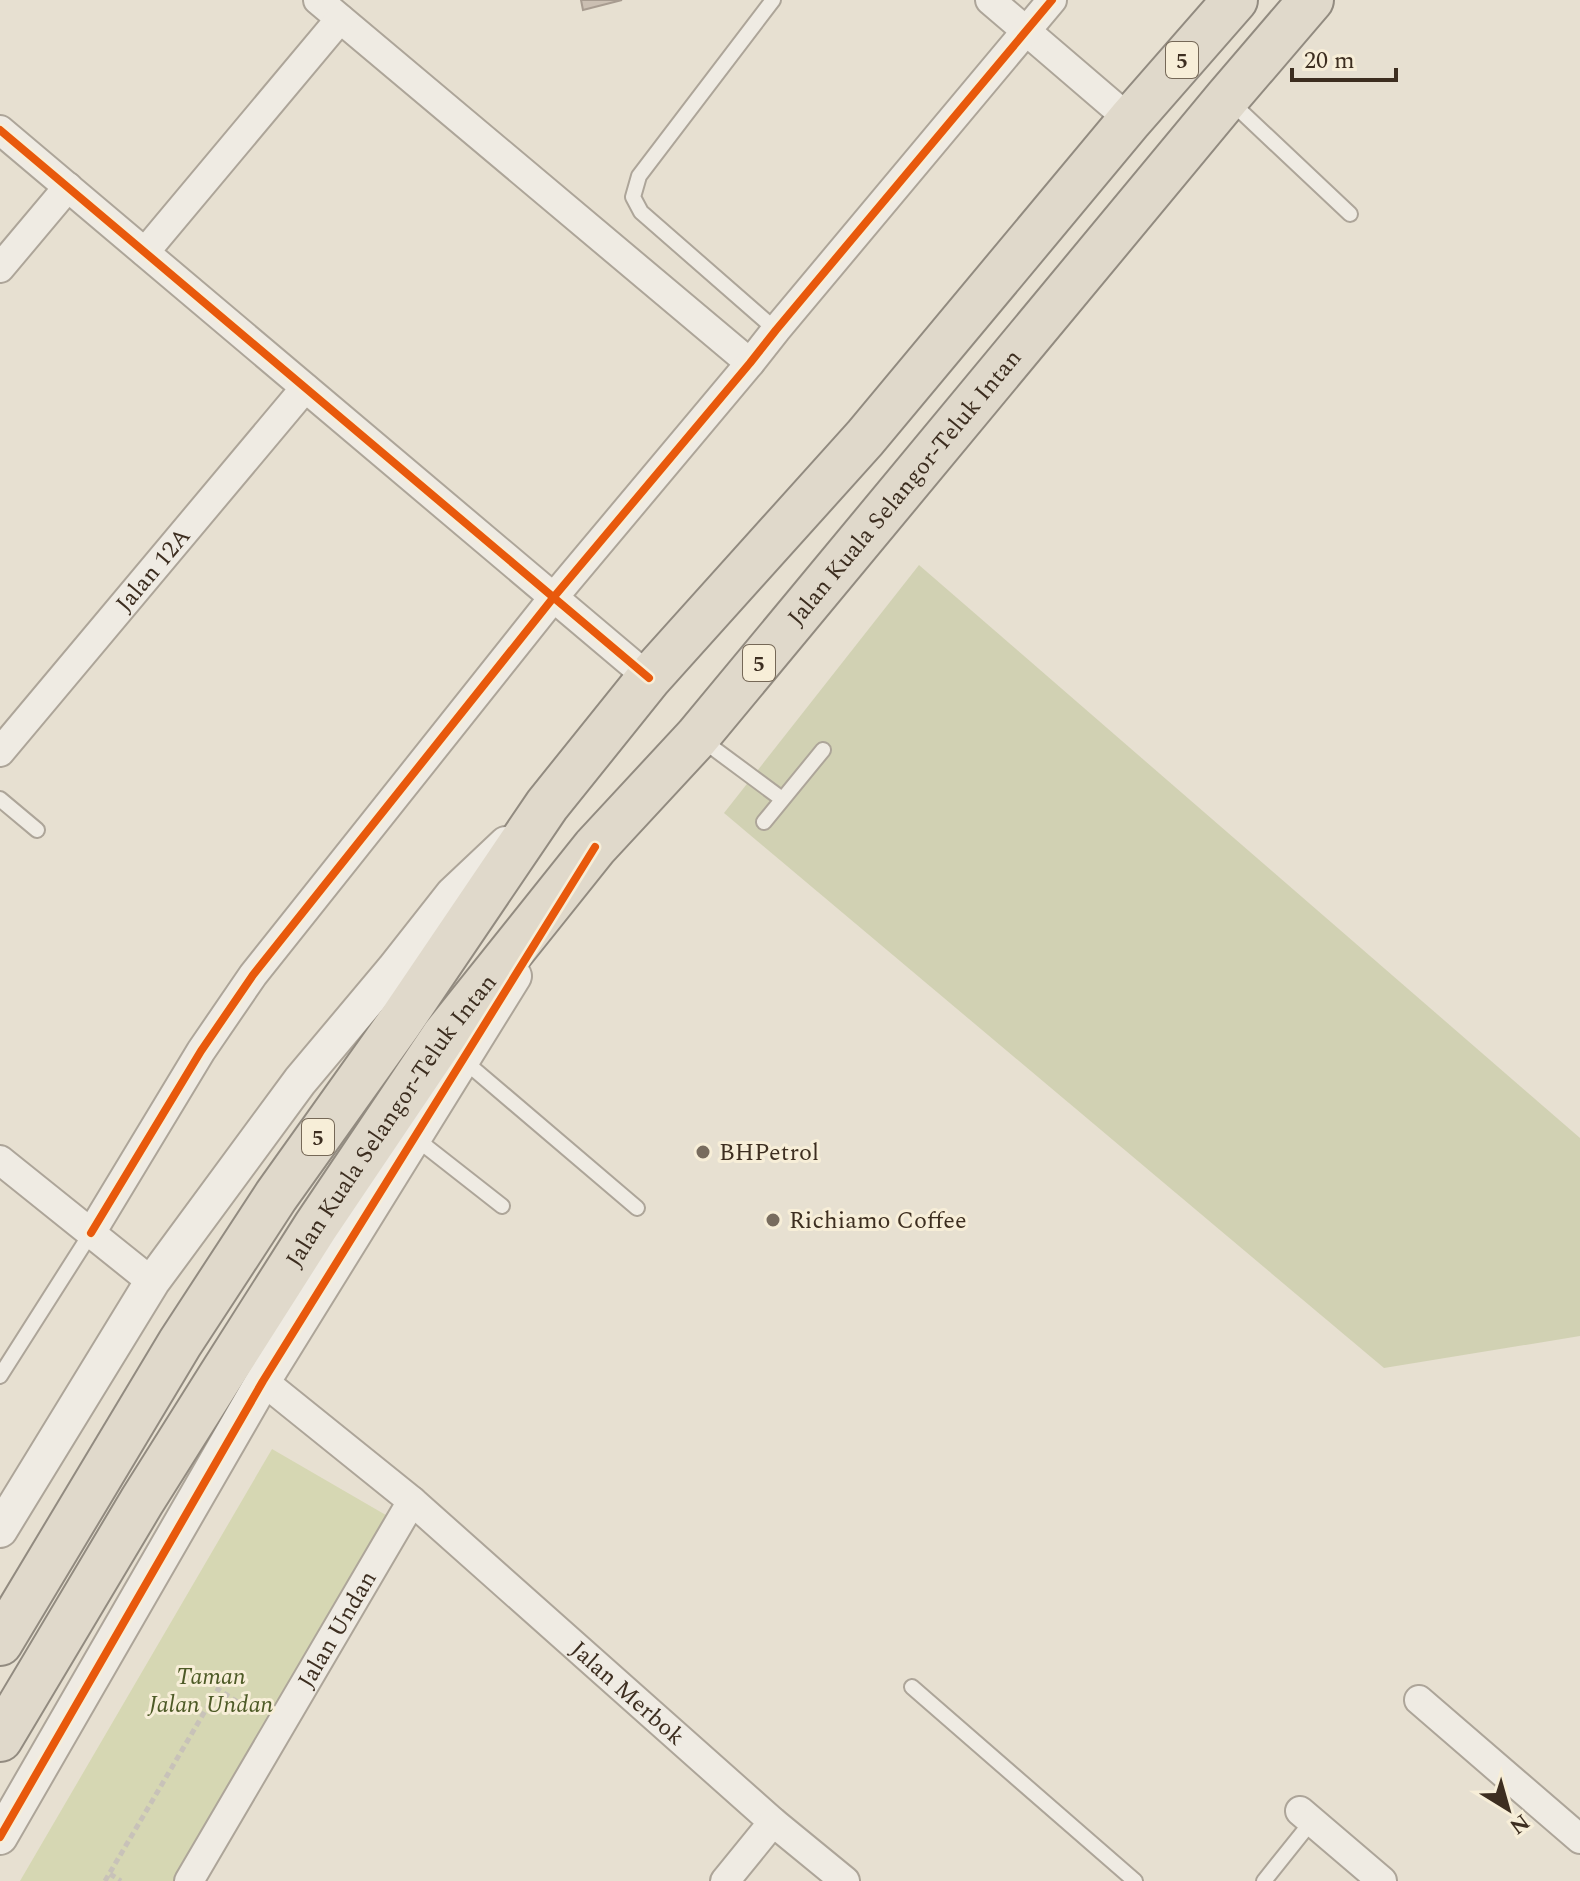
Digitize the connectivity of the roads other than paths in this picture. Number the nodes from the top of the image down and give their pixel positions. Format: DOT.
graph roads {
  1 [pos="318,0"];
  2 [pos="773,0"];
  3 [pos="990,0"];
  4 [pos="1052,0"];
  5 [pos="1235,0"];
  6 [pos="1311,0"];
  7 [pos="340,19"];
  8 [pos="1026,30"];
  9 [pos="1227,98"];
  10 [pos="1130,120"];
  11 [pos="0,130"];
  12 [pos="68,187"];
  13 [pos="1350,214"];
  14 [pos="145,252"];
  15 [pos="0,268"];
  16 [pos="776,330"];
  17 [pos="750,363"];
  18 [pos="305,388"];
  19 [pos="553,598"];
  20 [pos="649,678"];
  21 [pos="697,737"];
  22 [pos="823,750"];
  23 [pos="0,752"];
  24 [pos="0,799"];
  25 [pos="782,799"];
  26 [pos="547,805"];
  27 [pos="764,822"];
  28 [pos="37,830"];
  29 [pos="595,847"];
  30 [pos="462,1059"];
  31 [pos="414,1137"];
  32 [pos="0,1160"];
  33 [pos="502,1206"];
  34 [pos="637,1208"];
  35 [pos="91,1233"];
  36 [pos="152,1282"];
  37 [pos="0,1376"];
  38 [pos="263,1381"];
  39 [pos="412,1501"];
  40 [pos="0,1530"];
  41 [pos="0,1643"];
  42 [pos="912,1687"];
  43 [pos="1419,1700"];
  44 [pos="0,1739"];
  45 [pos="1306,1816"];
  46 [pos="773,1822"];
  47 [pos="0,1837"];
  48 [pos="1580,1839"];
  49 [pos="189,1881"];
  50 [pos="725,1881"];
  51 [pos="845,1881"];
  52 [pos="1135,1881"];
  53 [pos="1264,1881"];
  54 [pos="1382,1881"];
  1 -- 7 [label="street"];
  2 -- 16 [label="lane"];
  3 -- 8 [label="street"];
  4 -- 8 [label="street"];
  5 -- 10 [label="highway, 5"];
  6 -- 9 [label="highway, Jalan Kuala Selangor-Teluk Intan / 5"];
  7 -- 14 [label="street"];
  7 -- 17 [label="street"];
  8 -- 10 [label="street"];
  8 -- 16 [label="street"];
  9 -- 13 [label="lane"];
  9 -- 21 [label="highway, Jalan Kuala Selangor-Teluk Intan / 5"];
  10 -- 20 [label="highway, 5"];
  11 -- 12 [label="street"];
  12 -- 14 [label="street"];
  12 -- 15 [label="street"];
  14 -- 18 [label="street"];
  16 -- 17 [label="street"];
  17 -- 19 [label="street"];
  18 -- 19 [label="street"];
  18 -- 23 [label="street, Jalan 12A"];
  19 -- 20 [label="street"];
  19 -- 35 [label="street"];
  20 -- 26 [label="highway, 5"];
  21 -- 25 [label="lane"];
  21 -- 29 [label="highway, Jalan Kuala Selangor-Teluk Intan / 5"];
  22 -- 25 [label="lane"];
  24 -- 28 [label="lane"];
  25 -- 27 [label="lane"];
  26 -- 36 [label="street"];
  26 -- 41 [label="highway, 5"];
  29 -- 30 [label="street"];
  29 -- 44 [label="highway, Jalan Kuala Selangor-Teluk Intan / 5"];
  30 -- 31 [label="street"];
  30 -- 34 [label="lane"];
  31 -- 33 [label="lane"];
  31 -- 38 [label="street"];
  32 -- 35 [label="street"];
  35 -- 36 [label="street"];
  35 -- 37 [label="lane"];
  36 -- 40 [label="street"];
  38 -- 39 [label="street, Jalan Merbok"];
  38 -- 47 [label="street"];
  39 -- 46 [label="street, Jalan Merbok"];
  39 -- 49 [label="street, Jalan Undan"];
  42 -- 52 [label="lane"];
  43 -- 48 [label="street"];
  45 -- 53 [label="lane"];
  45 -- 54 [label="street"];
  46 -- 50 [label="street"];
  46 -- 51 [label="street, Jalan Merbok"];
}
